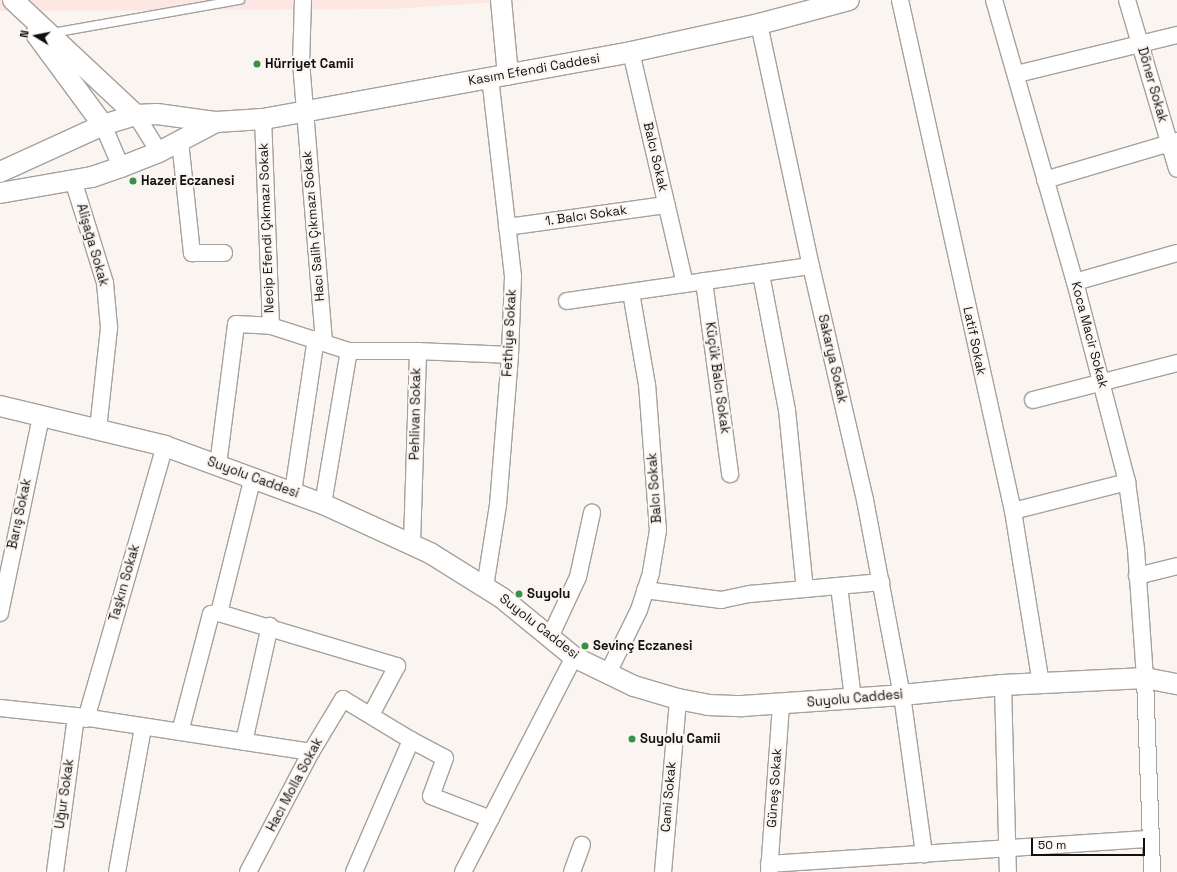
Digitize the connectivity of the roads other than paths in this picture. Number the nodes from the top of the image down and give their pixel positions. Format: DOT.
graph roads {
  1 [pos="12,0"];
  2 [pos="240,0"];
  3 [pos="303,0"];
  4 [pos="501,0"];
  5 [pos="848,0"];
  6 [pos="900,0"];
  7 [pos="994,0"];
  8 [pos="1127,0"];
  9 [pos="759,24"];
  10 [pos="49,34"];
  11 [pos="1177,35"];
  12 [pos="1140,43"];
  13 [pos="631,52"];
  14 [pos="1017,74"];
  15 [pos="499,77"];
  16 [pos="305,111"];
  17 [pos="136,115"];
  18 [pos="263,119"];
  19 [pos="216,122"];
  20 [pos="103,125"];
  21 [pos="180,141"];
  22 [pos="1173,142"];
  23 [pos="159,152"];
  24 [pos="121,168"];
  25 [pos="1177,169"];
  26 [pos="0,172"];
  27 [pos="73,180"];
  28 [pos="1045,180"];
  29 [pos="0,193"];
  30 [pos="666,205"];
  31 [pos="507,227"];
  32 [pos="224,253"];
  33 [pos="1177,253"];
  34 [pos="811,266"];
  35 [pos="761,274"];
  36 [pos="704,282"];
  37 [pos="1075,282"];
  38 [pos="686,284"];
  39 [pos="631,292"];
  40 [pos="567,301"];
  41 [pos="272,326"];
  42 [pos="320,340"];
  43 [pos="349,351"];
  44 [pos="418,351"];
  45 [pos="510,355"];
  46 [pos="1177,363"];
  47 [pos="1102,382"];
  48 [pos="1033,400"];
  49 [pos="0,406"];
  50 [pos="41,416"];
  51 [pos="98,430"];
  52 [pos="165,446"];
  53 [pos="218,465"];
  54 [pos="730,474"];
  55 [pos="252,477"];
  56 [pos="1126,482"];
  57 [pos="293,492"];
  58 [pos="323,504"];
  59 [pos="1013,510"];
  60 [pos="592,513"];
  61 [pos="412,544"];
  62 [pos="1177,566"];
  63 [pos="1137,576"];
  64 [pos="881,582"];
  65 [pos="839,586"];
  66 [pos="485,587"];
  67 [pos="805,589"];
  68 [pos="645,590"];
  69 [pos="2,592"];
  70 [pos="0,612"];
  71 [pos="219,613"];
  72 [pos="270,626"];
  73 [pos="550,637"];
  74 [pos="574,657"];
  75 [pos="607,675"];
  76 [pos="1145,678"];
  77 [pos="1042,684"];
  78 [pos="1177,684"];
  79 [pos="1003,685"];
  80 [pos="902,695"];
  81 [pos="678,699"];
  82 [pos="854,699"];
  83 [pos="781,704"];
  84 [pos="0,708"];
  85 [pos="371,715"];
  86 [pos="81,718"];
  87 [pos="143,727"];
  88 [pos="180,732"];
  89 [pos="411,740"];
  90 [pos="244,742"];
  91 [pos="311,752"];
  92 [pos="491,819"];
  93 [pos="1150,839"];
  94 [pos="582,844"];
  95 [pos="1008,850"];
  96 [pos="924,854"];
  97 [pos="769,868"];
  98 [pos="54,872"];
  99 [pos="117,872"];
  100 [pos="248,872"];
  101 [pos="354,872"];
  102 [pos="463,872"];
  103 [pos="572,872"];
  104 [pos="663,872"];
  105 [pos="1008,872"];
  106 [pos="1152,872"];
  1 -- 10 [label="street"];
  1 -- 20 [label="street"];
  2 -- 10 [label="lane"];
  3 -- 16 [label="street, Hacı Salih Çıkmazı Sokak"];
  4 -- 15 [label="street"];
  5 -- 9 [label="street, Kasım Efendi Caddesi"];
  6 -- 59 [label="street, Latif Sokak"];
  7 -- 14 [label="street, Koca Macir Sokak"];
  8 -- 12 [label="street, Döner Sokak"];
  9 -- 13 [label="street, Kasım Efendi Caddesi"];
  9 -- 34 [label="street, Sakarya Sokak"];
  10 -- 17 [label="street"];
  11 -- 12 [label="street"];
  12 -- 14 [label="street"];
  12 -- 22 [label="street, Döner Sokak"];
  13 -- 15 [label="street, Kasım Efendi Caddesi"];
  13 -- 30 [label="street, Balcı Sokak"];
  14 -- 28 [label="street, Koca Macir Sokak"];
  15 -- 16 [label="street, Kasım Efendi Caddesi"];
  15 -- 31 [label="street, Fethiye Sokak"];
  16 -- 18 [label="street, Kasım Efendi Caddesi"];
  16 -- 42 [label="street, Hacı Salih Çıkmazı Sokak"];
  17 -- 19 [label="street, Kasım Efendi Caddesi"];
  17 -- 20 [label="street, Kasım Efendi Caddesi"];
  17 -- 23 [label="street"];
  18 -- 19 [label="street, Kasım Efendi Caddesi"];
  18 -- 41 [label="street, Necip Efendi Çıkmazı Sokak"];
  19 -- 21 [label="street, Kasım Efendi Caddesi"];
  20 -- 24 [label="street"];
  20 -- 26 [label="street, Kasım Efendi Caddesi"];
  21 -- 23 [label="street, Kasım Efendi Caddesi"];
  21 -- 32 [label="street"];
  22 -- 25 [label="street, Döner Sokak"];
  22 -- 28 [label="street"];
  23 -- 24 [label="street, Kasım Efendi Caddesi"];
  24 -- 27 [label="street, Kasım Efendi Caddesi"];
  27 -- 29 [label="street, Kasım Efendi Caddesi"];
  27 -- 51 [label="street, Alişağa Sokak"];
  28 -- 37 [label="street, Koca Macir Sokak"];
  30 -- 31 [label="street, 1. Balcı Sokak"];
  30 -- 38 [label="street, Balcı Sokak"];
  31 -- 45 [label="street, Fethiye Sokak"];
  33 -- 37 [label="street"];
  34 -- 35 [label="street"];
  34 -- 64 [label="street, Sakarya Sokak"];
  35 -- 36 [label="street"];
  35 -- 67 [label="street"];
  36 -- 38 [label="street"];
  36 -- 54 [label="street, Küçük Balcı Sokak"];
  37 -- 47 [label="street, Koca Macir Sokak"];
  38 -- 39 [label="street"];
  39 -- 40 [label="street"];
  39 -- 68 [label="street, Balcı Sokak"];
  41 -- 42 [label="street"];
  41 -- 53 [label="street, Necip Efendi Çıkmazı Sokak"];
  42 -- 43 [label="street"];
  42 -- 57 [label="street, Hacı Salih Çıkmazı Sokak"];
  43 -- 44 [label="street"];
  43 -- 58 [label="street"];
  44 -- 45 [label="street, Pehlivan Sokak"];
  44 -- 61 [label="street, Pehlivan Sokak"];
  45 -- 66 [label="street, Fethiye Sokak"];
  46 -- 47 [label="street"];
  47 -- 48 [label="street"];
  47 -- 56 [label="street, Koca Macir Sokak"];
  49 -- 50 [label="street, Suyolu Caddesi"];
  50 -- 51 [label="street, Suyolu Caddesi"];
  50 -- 69 [label="street, Barış Sokak"];
  51 -- 52 [label="street, Suyolu Caddesi"];
  52 -- 53 [label="street, Suyolu Caddesi"];
  52 -- 86 [label="street, Taşkın Sokak"];
  53 -- 55 [label="street, Suyolu Caddesi"];
  55 -- 57 [label="street, Suyolu Caddesi"];
  55 -- 71 [label="street"];
  56 -- 59 [label="street"];
  56 -- 63 [label="street, Koca Macir Sokak"];
  57 -- 58 [label="street, Suyolu Caddesi"];
  58 -- 61 [label="street, Suyolu Caddesi"];
  59 -- 77 [label="street, Latif Sokak"];
  60 -- 73 [label="street"];
  61 -- 66 [label="street, Suyolu Caddesi"];
  62 -- 63 [label="street"];
  63 -- 76 [label="street, Koca Macir Sokak"];
  64 -- 65 [label="street"];
  64 -- 80 [label="street, Sakarya Sokak"];
  65 -- 67 [label="street"];
  65 -- 82 [label="street"];
  66 -- 73 [label="street, Suyolu Caddesi"];
  67 -- 68 [label="street"];
  68 -- 75 [label="street, Balcı Sokak"];
  69 -- 70 [label="street, Barış Sokak"];
  71 -- 72 [label="street"];
  71 -- 88 [label="street"];
  72 -- 85 [label="street"];
  72 -- 90 [label="street"];
  73 -- 74 [label="street, Suyolu Caddesi"];
  74 -- 75 [label="street, Suyolu Caddesi"];
  74 -- 92 [label="street"];
  75 -- 81 [label="street, Suyolu Caddesi"];
  76 -- 77 [label="street, Suyolu Caddesi"];
  76 -- 78 [label="street, Suyolu Caddesi"];
  76 -- 93 [label="street, Koca Macir Sokak"];
  77 -- 79 [label="street, Suyolu Caddesi"];
  79 -- 80 [label="street, Suyolu Caddesi"];
  79 -- 95 [label="street"];
  80 -- 82 [label="street, Suyolu Caddesi"];
  80 -- 96 [label="street, Sakarya Sokak"];
  81 -- 83 [label="street, Suyolu Caddesi"];
  81 -- 104 [label="street, Cami Sokak"];
  82 -- 83 [label="street, Suyolu Caddesi"];
  83 -- 97 [label="street, Güneş Sokak"];
  84 -- 86 [label="street"];
  85 -- 89 [label="street"];
  85 -- 91 [label="street, Hacı Molla Sokak"];
  86 -- 87 [label="street"];
  86 -- 98 [label="street, Uğur Sokak"];
  87 -- 88 [label="street"];
  87 -- 99 [label="street"];
  88 -- 90 [label="street"];
  89 -- 92 [label="street"];
  89 -- 101 [label="street"];
  90 -- 91 [label="street"];
  91 -- 100 [label="street, Hacı Molla Sokak"];
  92 -- 102 [label="street"];
  93 -- 95 [label="street"];
  93 -- 106 [label="street, Koca Macir Sokak"];
  94 -- 103 [label="street"];
  95 -- 96 [label="street"];
  95 -- 105 [label="street"];
  96 -- 97 [label="street"];
}
